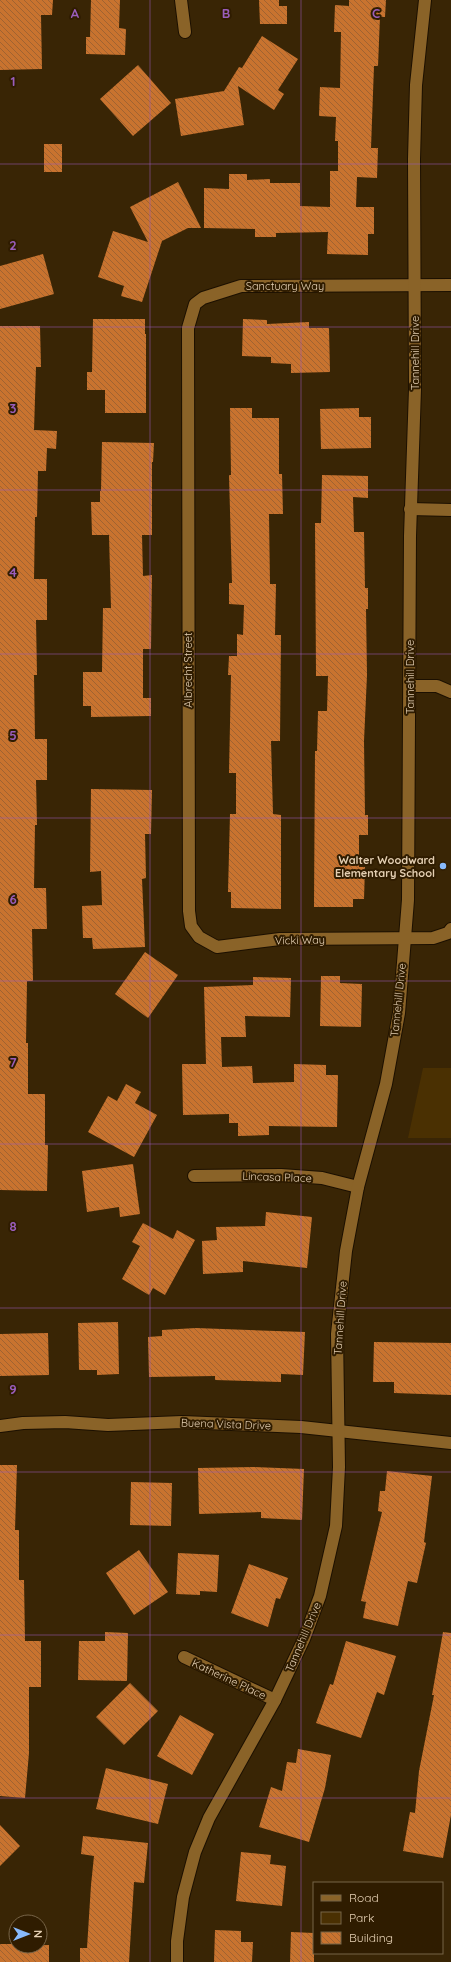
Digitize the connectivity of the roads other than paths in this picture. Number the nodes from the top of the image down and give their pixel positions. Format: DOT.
graph roads {
  1 [pos="181,0"];
  2 [pos="425,0"];
  3 [pos="186,32"];
  4 [pos="451,285"];
  5 [pos="416,286"];
  6 [pos="188,400"];
  7 [pos="410,509"];
  8 [pos="451,510"];
  9 [pos="410,686"];
  10 [pos="451,692"];
  11 [pos="451,929"];
  12 [pos="199,937"];
  13 [pos="405,939"];
  14 [pos="194,1176"];
  15 [pos="358,1187"];
  16 [pos="0,1426"];
  17 [pos="338,1430"];
  18 [pos="451,1443"];
  19 [pos="184,1657"];
  20 [pos="275,1700"];
  21 [pos="177,1962"];
  1 -- 3 [label="street"];
  2 -- 5 [label="street, Tannehill Drive"];
  4 -- 5 [label="street, Sanctuary Way"];
  5 -- 6 [label="street, Sanctuary Way"];
  5 -- 7 [label="street, Tannehill Drive"];
  6 -- 12 [label="street, Albrecht Street"];
  7 -- 8 [label="street"];
  7 -- 9 [label="street, Tannehill Drive"];
  9 -- 10 [label="street"];
  9 -- 13 [label="street, Tannehill Drive"];
  11 -- 13 [label="street, Vicki Way"];
  12 -- 13 [label="street, Vicki Way"];
  13 -- 15 [label="street, Tannehill Drive"];
  14 -- 15 [label="street, Lincasa Place"];
  15 -- 17 [label="street, Tannehill Drive"];
  16 -- 17 [label="street, Buena Vista Drive"];
  17 -- 18 [label="street, Buena Vista Drive"];
  17 -- 20 [label="street, Tannehill Drive"];
  19 -- 20 [label="street, Katherine Place"];
  20 -- 21 [label="street, Tannehill Drive"];
}
